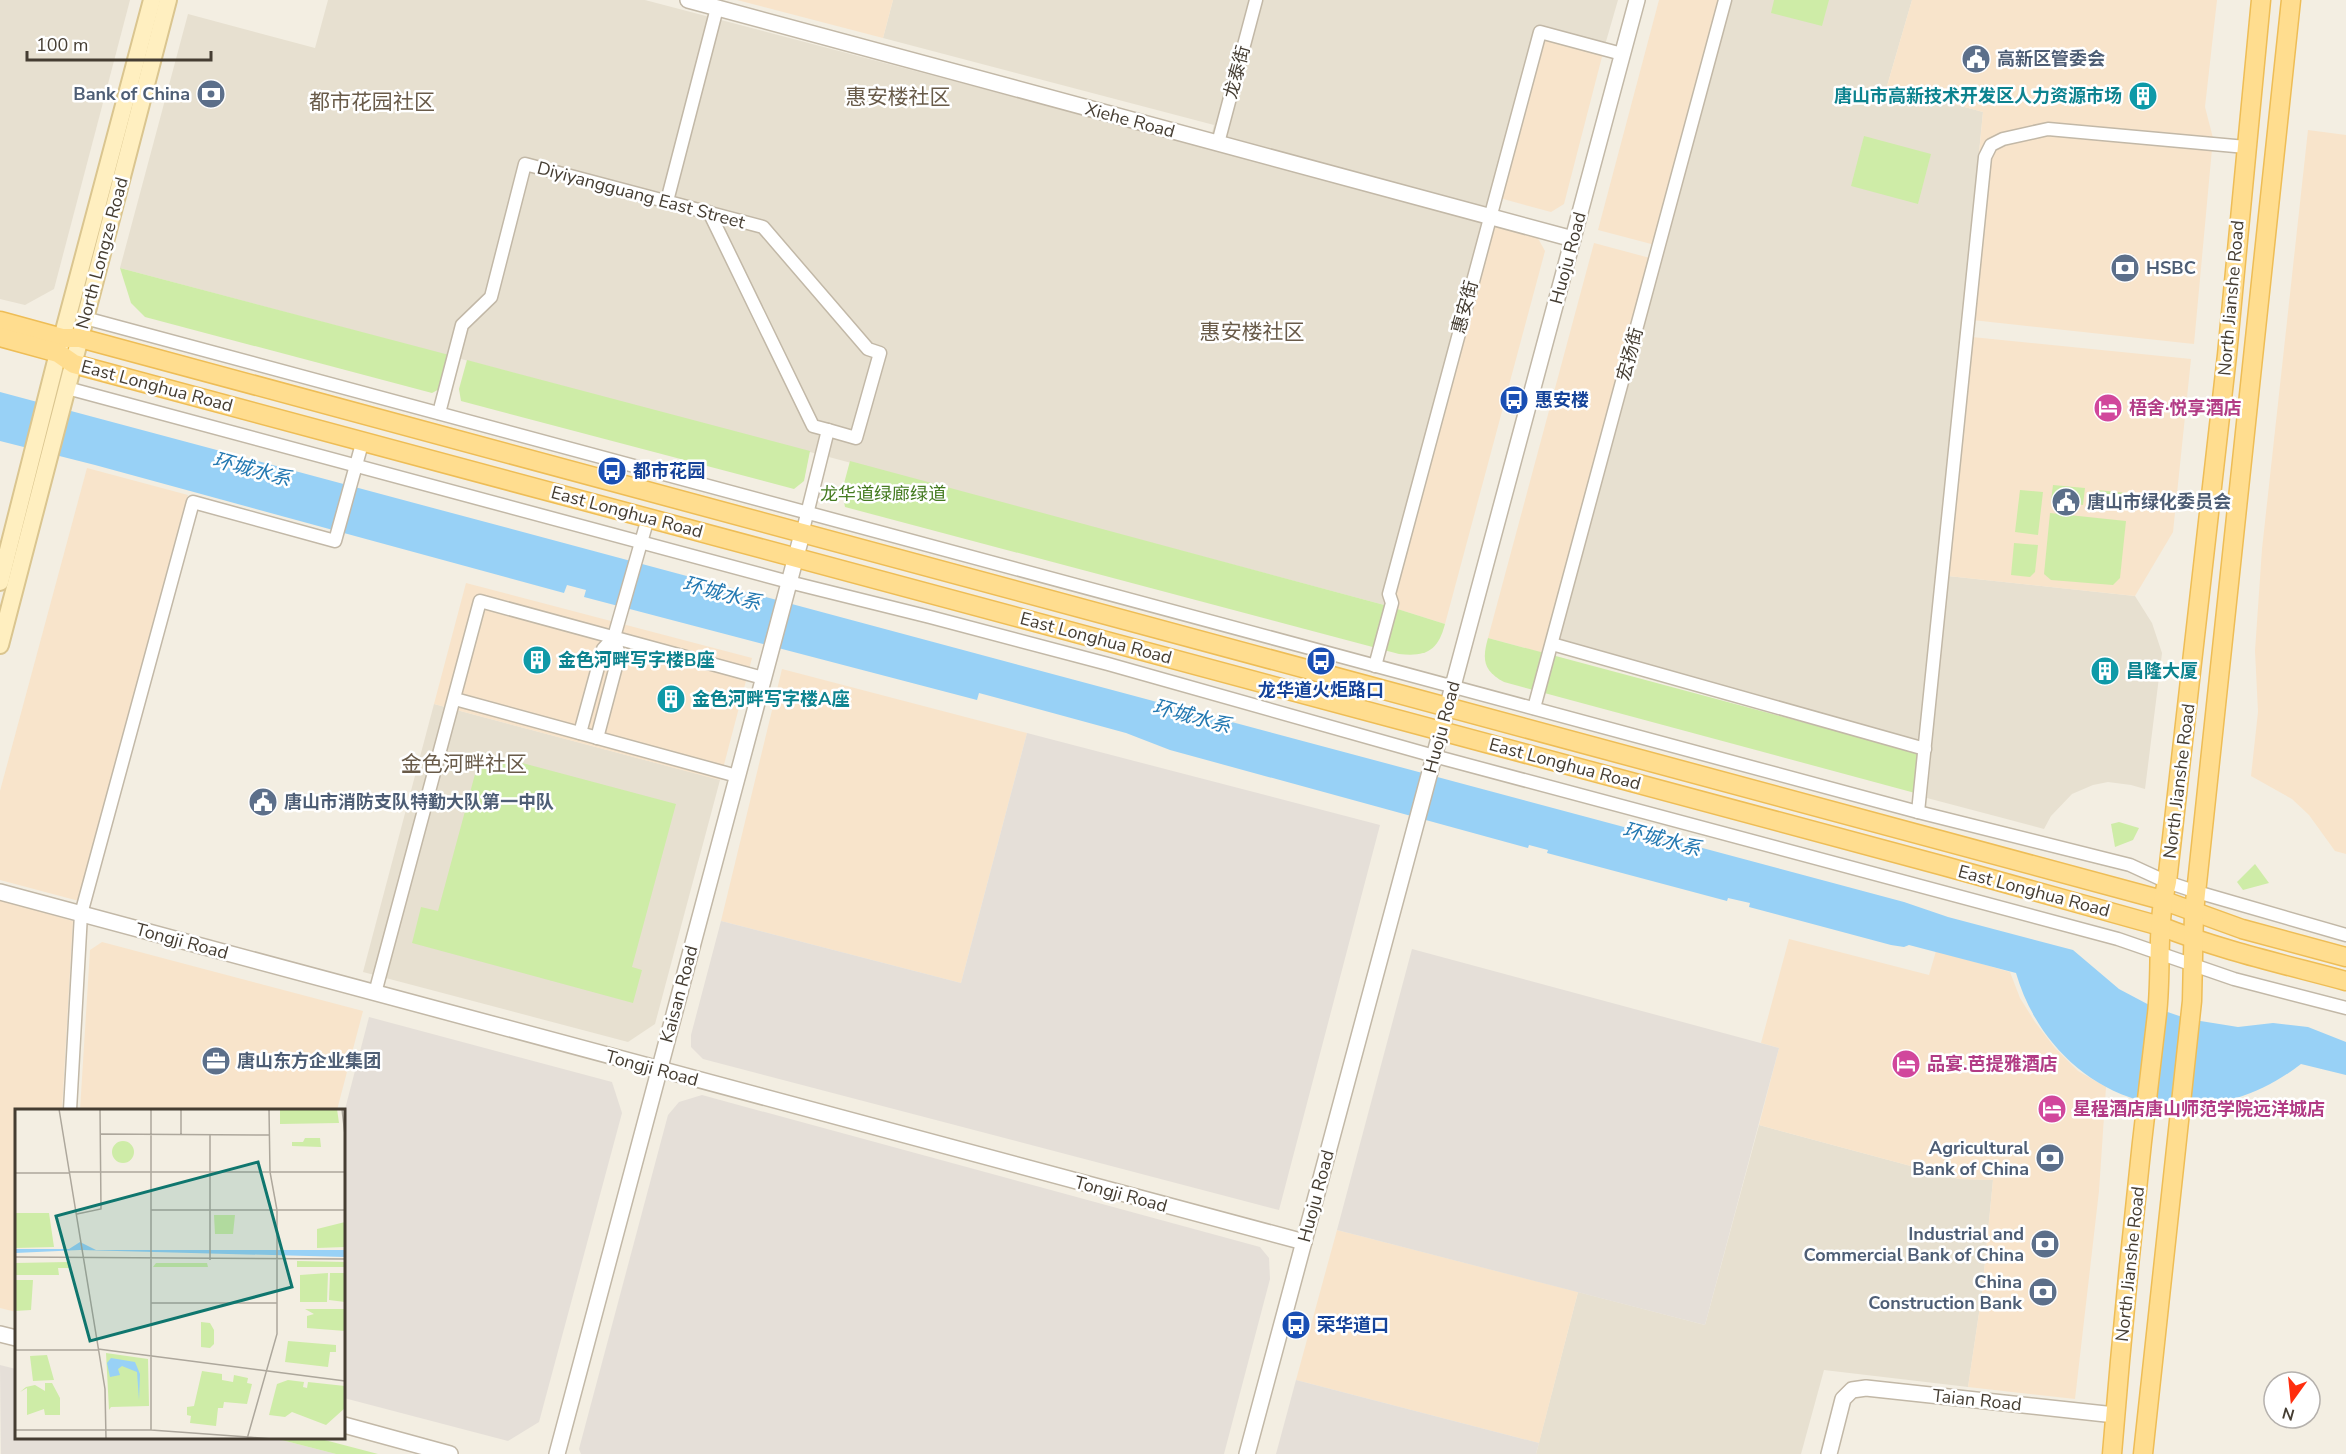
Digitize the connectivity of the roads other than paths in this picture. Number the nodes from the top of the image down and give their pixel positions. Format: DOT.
graph roads {
  1 [pos="152,0"];
  2 [pos="168,0"];
  3 [pos="688,0"];
  4 [pos="1256,0"];
  5 [pos="1637,0"];
  6 [pos="1725,0"];
  7 [pos="2261,0"];
  8 [pos="2291,0"];
  9 [pos="717,8"];
  10 [pos="1622,54"];
  11 [pos="1218,144"];
  12 [pos="2246,147"];
  13 [pos="667,201"];
  14 [pos="709,212"];
  15 [pos="1490,217"];
  16 [pos="1573,239"];
  17 [pos="85,318"];
  18 [pos="0,321"];
  19 [pos="0,337"];
  20 [pos="67,343"];
  21 [pos="74,364"];
  22 [pos="58,398"];
  23 [pos="439,413"];
  24 [pos="828,430"];
  25 [pos="363,440"];
  26 [pos="39,460"];
  27 [pos="356,467"];
  28 [pos="807,513"];
  29 [pos="648,518"];
  30 [pos="802,534"];
  31 [pos="640,543"];
  32 [pos="796,558"];
  33 [pos="0,582"];
  34 [pos="789,582"];
  35 [pos="615,637"];
  36 [pos="1552,644"];
  37 [pos="0,645"];
  38 [pos="1375,666"];
  39 [pos="763,678"];
  40 [pos="1453,687"];
  41 [pos="455,699"];
  42 [pos="1448,705"];
  43 [pos="1534,708"];
  44 [pos="1441,731"];
  45 [pos="580,733"];
  46 [pos="597,738"];
  47 [pos="1926,749"];
  48 [pos="1434,756"];
  49 [pos="737,776"];
  50 [pos="1918,812"];
  51 [pos="2165,891"];
  52 [pos="0,892"];
  53 [pos="2197,892"];
  54 [pos="2194,912"];
  55 [pos="81,914"];
  56 [pos="2160,926"];
  57 [pos="2346,935"];
  58 [pos="2193,939"];
  59 [pos="2159,952"];
  60 [pos="2346,957"];
  61 [pos="2192,964"];
  62 [pos="2346,981"];
  63 [pos="375,993"];
  64 [pos="2346,1008"];
  65 [pos="659,1070"];
  66 [pos="70,1109"];
  67 [pos="1304,1242"];
  68 [pos="0,1334"];
  69 [pos="15,1338"];
  70 [pos="2115,1415"];
  71 [pos="345,1425"];
  72 [pos="450,1454"];
  73 [pos="557,1454"];
  74 [pos="1247,1454"];
  75 [pos="1828,1454"];
  76 [pos="2112,1454"];
  77 [pos="2143,1454"];
  1 -- 20 [label="main road, North Longze Road"];
  2 -- 17 [label="main road, North Longze Road"];
  3 -- 9 [label="street, Xiehe Road"];
  4 -- 11 [label="street, 龙泰街"];
  5 -- 10 [label="street, Huoju Road"];
  6 -- 36 [label="street, 宏扬街"];
  7 -- 12 [label="main road, North Jianshe Road"];
  8 -- 53 [label="main road, North Jianshe Road"];
  9 -- 11 [label="street, Xiehe Road"];
  9 -- 13 [label="street"];
  10 -- 15 [label="street, 惠安街"];
  10 -- 16 [label="street, Huoju Road"];
  11 -- 15 [label="street, Xiehe Road"];
  12 -- 47 [label="street"];
  12 -- 51 [label="main road, North Jianshe Road"];
  13 -- 14 [label="street, Diyiyangguang East Street"];
  13 -- 23 [label="street, Diyiyangguang East Street"];
  14 -- 24 [label="street"];
  14 -- 24 [label="street, Diyiyangguang East Street"];
  15 -- 16 [label="street, Xiehe Road"];
  15 -- 38 [label="street, 惠安街"];
  16 -- 40 [label="street, Huoju Road"];
  17 -- 20 [label="main road, North Longze Road"];
  17 -- 23 [label="street"];
  18 -- 20 [label="main road, East Longhua Road"];
  19 -- 20 [label="main road, East Longhua Road"];
  20 -- 21 [label="main road, East Longhua Road"];
  20 -- 21 [label="main road, North Longze Road"];
  20 -- 22 [label="main road, North Longze Road"];
  20 -- 30 [label="main road, East Longhua Road"];
  21 -- 22 [label="main road, North Longze Road"];
  21 -- 25 [label="main road, East Longhua Road"];
  22 -- 26 [label="main road, North Longze Road"];
  22 -- 27 [label="street"];
  23 -- 28 [label="street"];
  24 -- 28 [label="street"];
  25 -- 27 [label="street"];
  25 -- 29 [label="main road, East Longhua Road"];
  26 -- 33 [label="main road, North Longze Road"];
  26 -- 37 [label="main road, North Longze Road"];
  27 -- 31 [label="street"];
  27 -- 55 [label="street"];
  28 -- 30 [label="street"];
  28 -- 38 [label="street"];
  29 -- 31 [label="street"];
  29 -- 32 [label="main road, East Longhua Road"];
  30 -- 32 [label="street, Kaisan Road"];
  30 -- 42 [label="main road, East Longhua Road"];
  31 -- 34 [label="street"];
  31 -- 35 [label="street"];
  32 -- 34 [label="street, Kaisan Road"];
  32 -- 44 [label="main road, East Longhua Road"];
  34 -- 39 [label="street, Kaisan Road"];
  34 -- 48 [label="street"];
  35 -- 39 [label="street"];
  35 -- 41 [label="street"];
  35 -- 45 [label="street"];
  35 -- 46 [label="street"];
  36 -- 43 [label="street, 宏扬街"];
  36 -- 47 [label="street"];
  38 -- 40 [label="street"];
  39 -- 49 [label="street, Kaisan Road"];
  40 -- 42 [label="street, Huoju Road"];
  40 -- 43 [label="street"];
  41 -- 45 [label="street"];
  41 -- 63 [label="street"];
  42 -- 44 [label="street, Huoju Road"];
  42 -- 51 [label="main road, East Longhua Road"];
  43 -- 50 [label="street"];
  44 -- 48 [label="street, Huoju Road"];
  44 -- 56 [label="main road, East Longhua Road"];
  45 -- 46 [label="street"];
  46 -- 49 [label="street"];
  47 -- 50 [label="street"];
  48 -- 59 [label="street"];
  48 -- 67 [label="street, Huoju Road"];
  49 -- 65 [label="street, Kaisan Road"];
  50 -- 51 [label="street"];
  51 -- 53 [label="street"];
  51 -- 54 [label="main road, East Longhua Road"];
  51 -- 56 [label="main road, North Jianshe Road"];
  52 -- 55 [label="street, Tongji Road"];
  53 -- 54 [label="main road, North Jianshe Road"];
  53 -- 57 [label="street"];
  54 -- 58 [label="main road, North Jianshe Road"];
  54 -- 60 [label="main road, East Longhua Road"];
  55 -- 63 [label="street, Tongji Road"];
  55 -- 66 [label="street"];
  56 -- 58 [label="main road, East Longhua Road"];
  56 -- 59 [label="main road, North Jianshe Road"];
  58 -- 61 [label="main road, North Jianshe Road"];
  58 -- 62 [label="main road, East Longhua Road"];
  59 -- 61 [label="street"];
  59 -- 70 [label="main road, North Jianshe Road"];
  61 -- 64 [label="street"];
  61 -- 77 [label="main road, North Jianshe Road"];
  63 -- 65 [label="street, Tongji Road"];
  65 -- 67 [label="street, Tongji Road"];
  65 -- 73 [label="street, Kaisan Road"];
  67 -- 74 [label="street, Huoju Road"];
  68 -- 69 [label="street"];
  70 -- 75 [label="street, Taian Road"];
  70 -- 76 [label="main road, North Jianshe Road"];
  71 -- 72 [label="street"];
}
